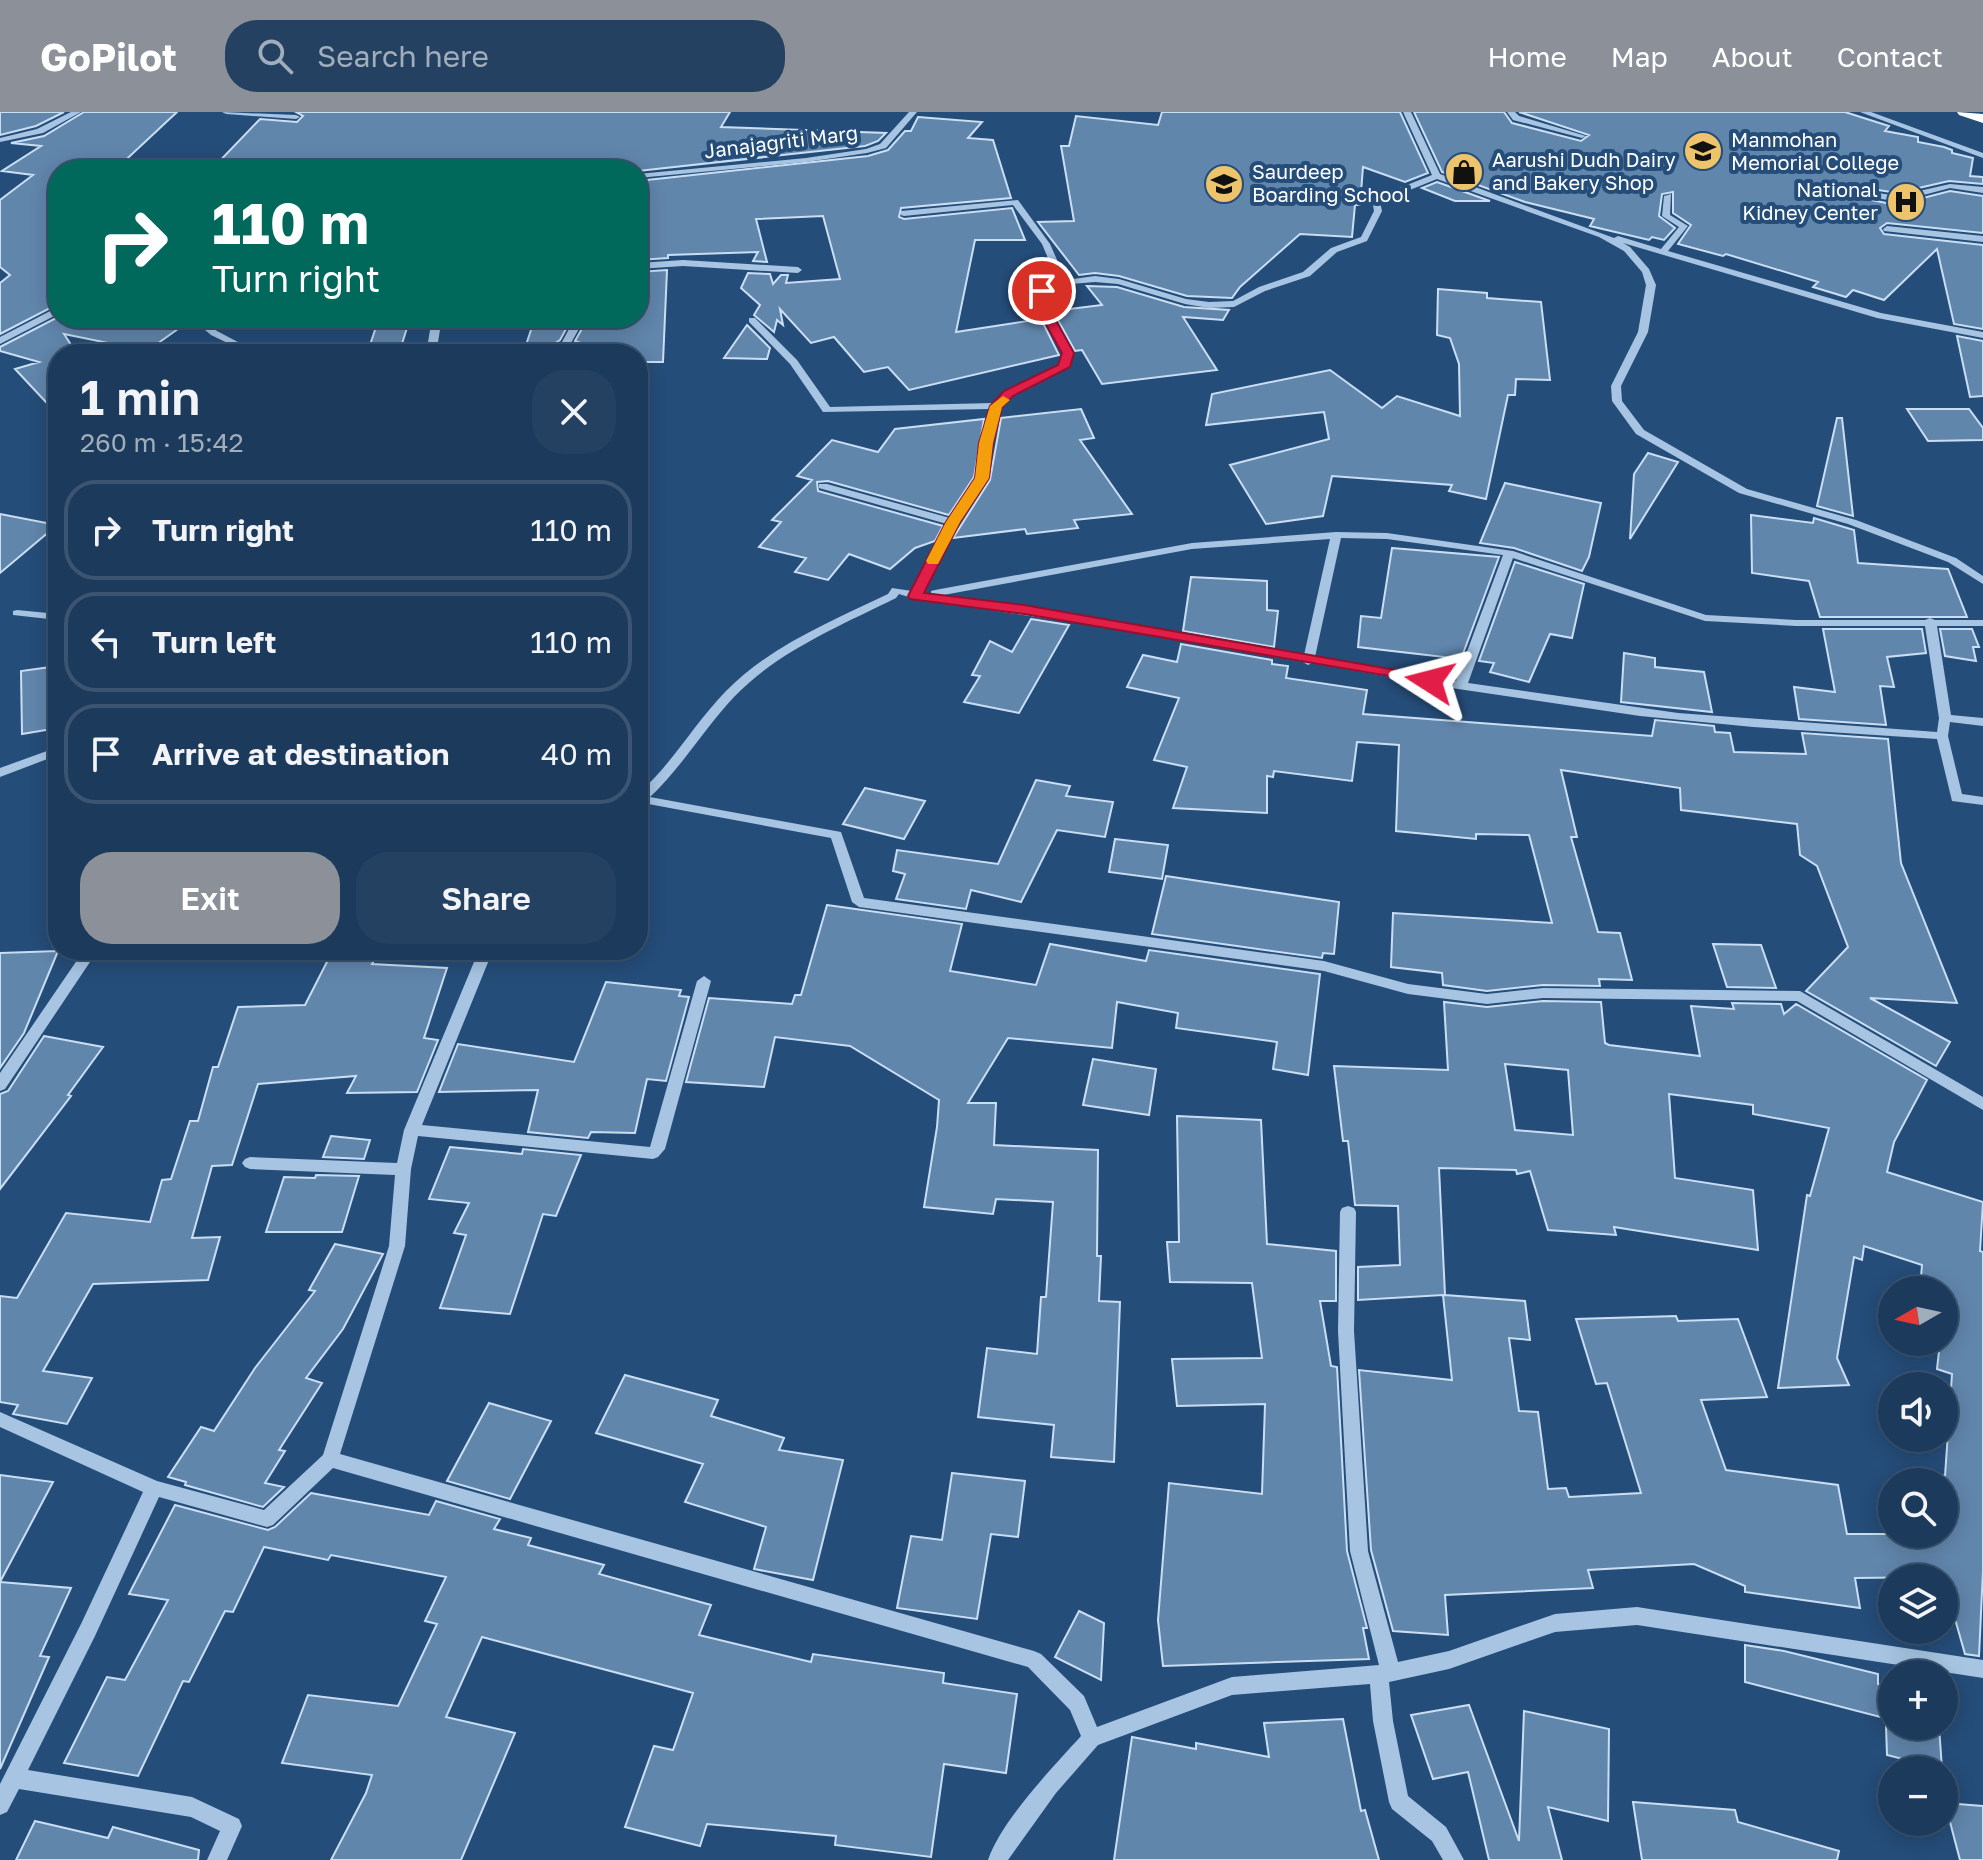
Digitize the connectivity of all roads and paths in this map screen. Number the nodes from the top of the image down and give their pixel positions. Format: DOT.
graph roads {
  1 [pos="77,112"];
  2 [pos="226,112"];
  3 [pos="913,112"];
  4 [pos="1407,112"];
  5 [pos="1511,112"];
  6 [pos="1864,112"];
  7 [pos="1964,112"];
  8 [pos="296,117"];
  9 [pos="1983,119"];
  10 [pos="1582,136"];
  11 [pos="0,140"];
  12 [pos="1983,156"];
  13 [pos="648,175"];
  14 [pos="1437,176"];
  15 [pos="1983,190"];
  16 [pos="1847,191"];
  17 [pos="1668,196"];
  18 [pos="904,213"];
  19 [pos="1887,229"];
  20 [pos="1602,235"];
  21 [pos="1983,239"];
  22 [pos="1663,252"];
  23 [pos="648,265"];
  24 [pos="798,270"];
  25 [pos="1062,281"];
  26 [pos="48,315"];
  27 [pos="752,320"];
  28 [pos="208,328"];
  29 [pos="575,328"];
  30 [pos="1983,335"];
  31 [pos="0,341"];
  32 [pos="236,344"];
  33 [pos="566,344"];
  34 [pos="996,406"];
  35 [pos="823,486"];
  36 [pos="953,522"];
  37 [pos="1336,535"];
  38 [pos="1509,553"];
  39 [pos="1983,581"];
  40 [pos="915,596"];
  41 [pos="17,613"];
  42 [pos="48,616"];
  43 [pos="1930,621"];
  44 [pos="1983,623"];
  45 [pos="1308,661"];
  46 [pos="1461,685"];
  47 [pos="1945,718"];
  48 [pos="1983,722"];
  49 [pos="1942,736"];
  50 [pos="48,755"];
  51 [pos="0,773"];
  52 [pos="648,790"];
  53 [pos="1983,801"];
  54 [pos="648,802"];
  55 [pos="84,960"];
  56 [pos="482,960"];
  57 [pos="704,981"];
  58 [pos="0,1085"];
  59 [pos="1983,1104"];
  60 [pos="412,1130"];
  61 [pos="250,1163"];
  62 [pos="403,1169"];
  63 [pos="1348,1212"];
  64 [pos="0,1419"];
  65 [pos="330,1459"];
  66 [pos="154,1488"];
  67 [pos="1983,1669"];
  68 [pos="1385,1674"];
  69 [pos="1092,1738"];
  70 [pos="14,1778"];
  71 [pos="0,1805"];
  72 [pos="217,1860"];
  73 [pos="998,1860"];
  74 [pos="1454,1860"];
  1 -- 11 [label="street"];
  2 -- 8 [label="street"];
  3 -- 13 [label="street, Janajagriti Marg"];
  4 -- 14 [label="street"];
  5 -- 10 [label="street"];
  6 -- 12 [label="street"];
  7 -- 9 [label="highway"];
  14 -- 20 [label="street"];
  14 -- 25 [label="street"];
  15 -- 16 [label="street"];
  17 -- 22 [label="street"];
  18 -- 25 [label="street"];
  19 -- 21 [label="street"];
  20 -- 22 [label="street"];
  20 -- 39 [label="street"];
  22 -- 30 [label="street"];
  23 -- 24 [label="street"];
  25 -- 34 [label="street"];
  26 -- 31 [label="street"];
  27 -- 34 [label="street"];
  28 -- 32 [label="street"];
  29 -- 33 [label="street"];
  34 -- 36 [label="street"];
  35 -- 36 [label="street"];
  36 -- 40 [label="street"];
  37 -- 38 [label="street"];
  37 -- 40 [label="street"];
  37 -- 45 [label="street"];
  38 -- 43 [label="street"];
  38 -- 46 [label="street"];
  40 -- 45 [label="street"];
  40 -- 52 [label="street"];
  41 -- 42 [label="street"];
  43 -- 44 [label="street"];
  43 -- 47 [label="street"];
  45 -- 46 [label="street"];
  46 -- 49 [label="street"];
  47 -- 48 [label="street"];
  47 -- 49 [label="street"];
  49 -- 53 [label="street"];
  50 -- 51 [label="street"];
  54 -- 59 [label="street"];
  55 -- 58 [label="street"];
  56 -- 60 [label="street"];
  57 -- 60 [label="street"];
  60 -- 62 [label="street"];
  61 -- 62 [label="street"];
  62 -- 65 [label="street"];
  63 -- 68 [label="street"];
  64 -- 66 [label="street"];
  65 -- 66 [label="street"];
  65 -- 69 [label="street"];
  66 -- 70 [label="street"];
  67 -- 68 [label="street"];
  68 -- 69 [label="street"];
  68 -- 74 [label="street"];
  69 -- 73 [label="street"];
  70 -- 71 [label="street"];
  70 -- 72 [label="street"];
}
